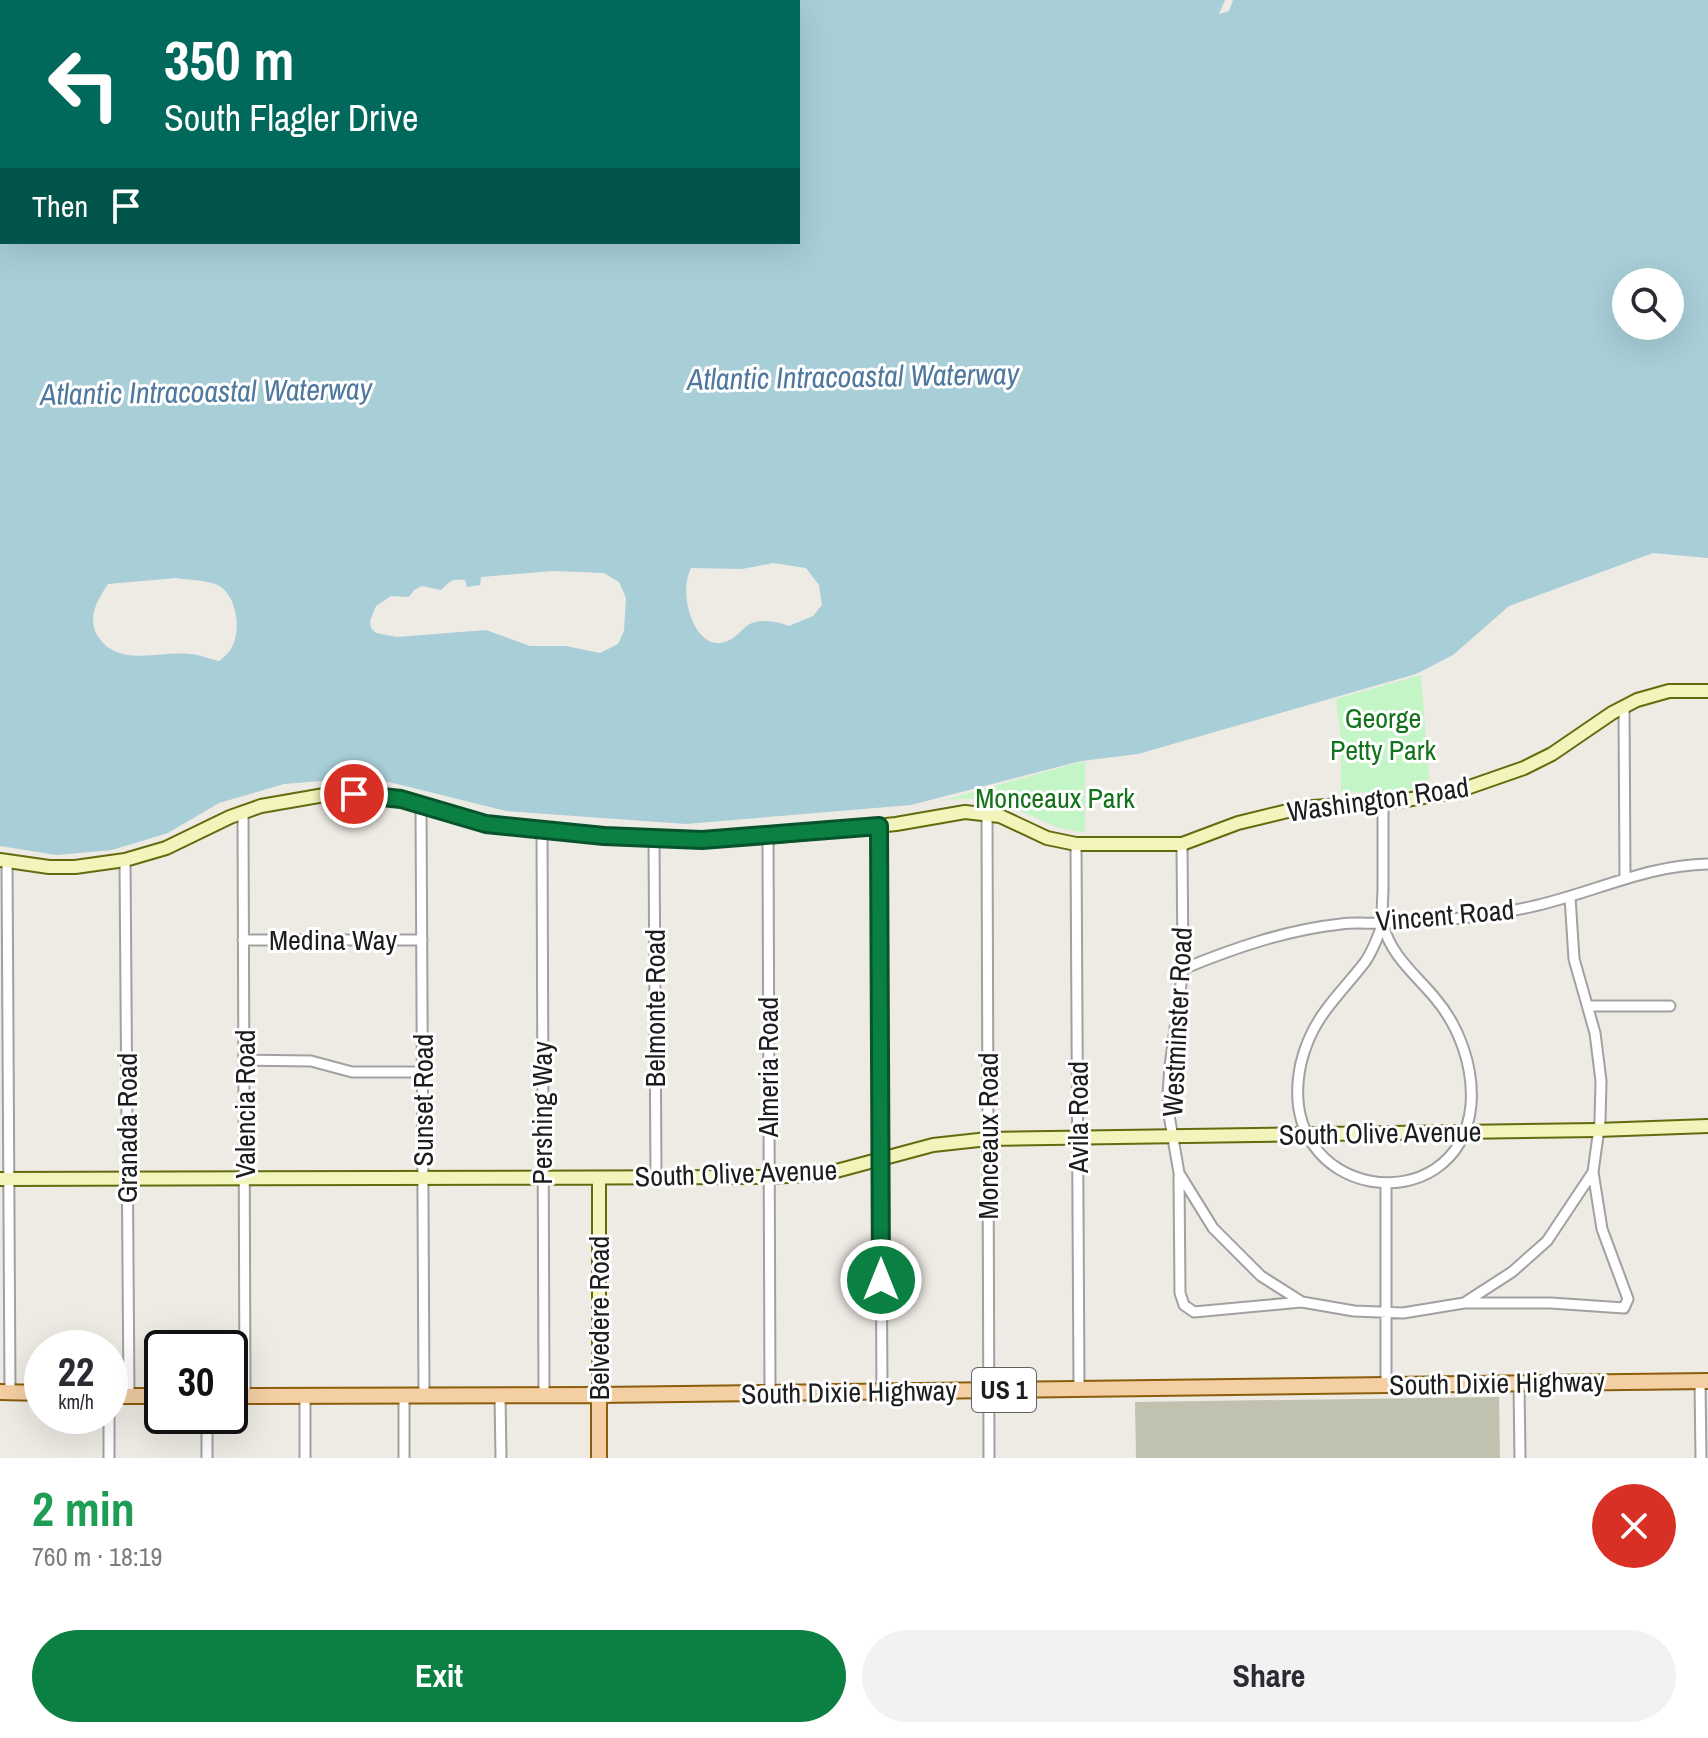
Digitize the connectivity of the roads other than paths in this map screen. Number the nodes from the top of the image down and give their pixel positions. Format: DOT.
graph roads {
  1 [pos="1708,691"];
  2 [pos="1624,706"];
  3 [pos="1383,802"];
  4 [pos="421,804"];
  5 [pos="243,812"];
  6 [pos="987,813"];
  7 [pos="879,826"];
  8 [pos="542,830"];
  9 [pos="768,837"];
  10 [pos="654,839"];
  11 [pos="1076,844"];
  12 [pos="1182,844"];
  13 [pos="4,860"];
  14 [pos="125,860"];
  15 [pos="1708,864"];
  16 [pos="1625,879"];
  17 [pos="1570,897"];
  18 [pos="1383,923"];
  19 [pos="243,940"];
  20 [pos="422,940"];
  21 [pos="1183,969"];
  22 [pos="1588,1006"];
  23 [pos="1670,1006"];
  24 [pos="244,1060"];
  25 [pos="423,1072"];
  26 [pos="1708,1126"];
  27 [pos="1597,1130"];
  28 [pos="1464,1132"];
  29 [pos="1305,1134"];
  30 [pos="1173,1136"];
  31 [pos="1078,1138"];
  32 [pos="988,1139"];
  33 [pos="880,1160"];
  34 [pos="1593,1172"];
  35 [pos="1179,1173"];
  36 [pos="423,1177"];
  37 [pos="656,1177"];
  38 [pos="769,1177"];
  39 [pos="245,1178"];
  40 [pos="543,1178"];
  41 [pos="599,1178"];
  42 [pos="5,1179"];
  43 [pos="127,1179"];
  44 [pos="1386,1183"];
  45 [pos="1302,1302"];
  46 [pos="1464,1303"];
  47 [pos="1386,1313"];
  48 [pos="240,1330"];
  49 [pos="1704,1381"];
  50 [pos="1519,1383"];
  51 [pos="1386,1385"];
  52 [pos="1079,1389"];
  53 [pos="990,1390"];
  54 [pos="5,1392"];
  55 [pos="882,1392"];
  56 [pos="770,1393"];
  57 [pos="500,1395"];
  58 [pos="544,1395"];
  59 [pos="599,1395"];
  60 [pos="129,1396"];
  61 [pos="144,1396"];
  62 [pos="248,1396"];
  63 [pos="305,1396"];
  64 [pos="404,1396"];
  65 [pos="424,1396"];
  66 [pos="109,1434"];
  67 [pos="207,1434"];
  68 [pos="109,1458"];
  69 [pos="207,1458"];
  70 [pos="305,1458"];
  71 [pos="404,1458"];
  72 [pos="501,1458"];
  73 [pos="599,1458"];
  74 [pos="989,1458"];
  75 [pos="1520,1458"];
  76 [pos="1701,1458"];
  1 -- 2 [label="street, Washington Road"];
  2 -- 3 [label="street, Washington Road"];
  2 -- 16 [label="street"];
  3 -- 12 [label="street, Washington Road"];
  3 -- 18 [label="street"];
  4 -- 5 [label="street"];
  4 -- 8 [label="street"];
  4 -- 20 [label="street, Sunset Road"];
  5 -- 14 [label="street"];
  5 -- 19 [label="street, Valencia Road"];
  6 -- 7 [label="street"];
  6 -- 11 [label="street, Washington Road"];
  6 -- 32 [label="street, Monceaux Road"];
  7 -- 9 [label="street"];
  7 -- 33 [label="street"];
  8 -- 10 [label="street"];
  8 -- 40 [label="street, Pershing Way"];
  9 -- 10 [label="street"];
  9 -- 38 [label="street, Almeria Road"];
  10 -- 37 [label="street, Belmonte Road"];
  11 -- 12 [label="street, Washington Road"];
  11 -- 31 [label="street, Avila Road"];
  12 -- 21 [label="street, Westminster Road"];
  13 -- 14 [label="street"];
  13 -- 42 [label="street"];
  14 -- 43 [label="street, Granada Road"];
  15 -- 16 [label="street, Vincent Road"];
  16 -- 17 [label="street, Vincent Road"];
  17 -- 18 [label="street, Vincent Road"];
  17 -- 22 [label="street"];
  18 -- 21 [label="street, Vincent Road"];
  18 -- 28 [label="street"];
  18 -- 29 [label="street"];
  19 -- 20 [label="street, Medina Way"];
  19 -- 24 [label="street, Valencia Road"];
  20 -- 25 [label="street, Sunset Road"];
  21 -- 30 [label="street, Westminster Road"];
  22 -- 23 [label="street"];
  22 -- 27 [label="street"];
  24 -- 25 [label="street"];
  24 -- 39 [label="street, Valencia Road"];
  25 -- 36 [label="street, Sunset Road"];
  26 -- 27 [label="street, South Olive Avenue"];
  27 -- 28 [label="street, South Olive Avenue"];
  27 -- 34 [label="street"];
  28 -- 29 [label="street, South Olive Avenue"];
  28 -- 44 [label="street"];
  29 -- 30 [label="street, South Olive Avenue"];
  29 -- 44 [label="street"];
  30 -- 31 [label="street, South Olive Avenue"];
  30 -- 35 [label="street, Westminster Road"];
  31 -- 32 [label="street, South Olive Avenue"];
  31 -- 52 [label="street, Avila Road"];
  32 -- 33 [label="street, South Olive Avenue"];
  32 -- 53 [label="street, Monceaux Road"];
  33 -- 38 [label="street, South Olive Avenue"];
  33 -- 55 [label="street"];
  34 -- 46 [label="street"];
  34 -- 46 [label="street"];
  35 -- 45 [label="street, Westminster Road"];
  35 -- 45 [label="street"];
  36 -- 39 [label="street, South Olive Avenue"];
  36 -- 40 [label="street, South Olive Avenue"];
  36 -- 65 [label="street, Sunset Road"];
  37 -- 38 [label="street, South Olive Avenue"];
  37 -- 41 [label="street, South Olive Avenue"];
  38 -- 56 [label="street, Almeria Road"];
  39 -- 43 [label="street, South Olive Avenue"];
  39 -- 48 [label="street, Valencia Road"];
  40 -- 41 [label="street, South Olive Avenue"];
  40 -- 58 [label="street, Pershing Way"];
  41 -- 59 [label="street, Belvedere Road"];
  42 -- 43 [label="street, South Olive Avenue"];
  42 -- 54 [label="street"];
  43 -- 60 [label="street, Granada Road"];
  44 -- 47 [label="street"];
  45 -- 47 [label="street, Westminster Road"];
  46 -- 47 [label="street, Westminster Road"];
  47 -- 51 [label="street"];
  49 -- 50 [label="main road, South Dixie Highway / US 1"];
  49 -- 76 [label="street"];
  50 -- 51 [label="main road, South Dixie Highway / US 1"];
  50 -- 75 [label="street"];
  51 -- 52 [label="main road, South Dixie Highway / US 1"];
  52 -- 53 [label="main road, South Dixie Highway / US 1"];
  53 -- 55 [label="main road, South Dixie Highway / US 1"];
  53 -- 74 [label="street, Monceaux Road"];
  55 -- 56 [label="main road, South Dixie Highway / US 1"];
  56 -- 59 [label="main road, South Dixie Highway / US 1"];
  57 -- 58 [label="main road, South Dixie Highway / US 1"];
  57 -- 65 [label="main road, South Dixie Highway / US 1"];
  57 -- 72 [label="street"];
  58 -- 59 [label="main road, South Dixie Highway / US 1"];
  59 -- 73 [label="main road, Belvedere Road"];
  60 -- 61 [label="main road"];
  62 -- 63 [label="main road, South Dixie Highway / US 1"];
  63 -- 64 [label="main road, South Dixie Highway / US 1"];
  63 -- 70 [label="street"];
  64 -- 65 [label="main road, South Dixie Highway / US 1"];
  64 -- 71 [label="street"];
  66 -- 68 [label="street"];
  67 -- 69 [label="street"];
}
